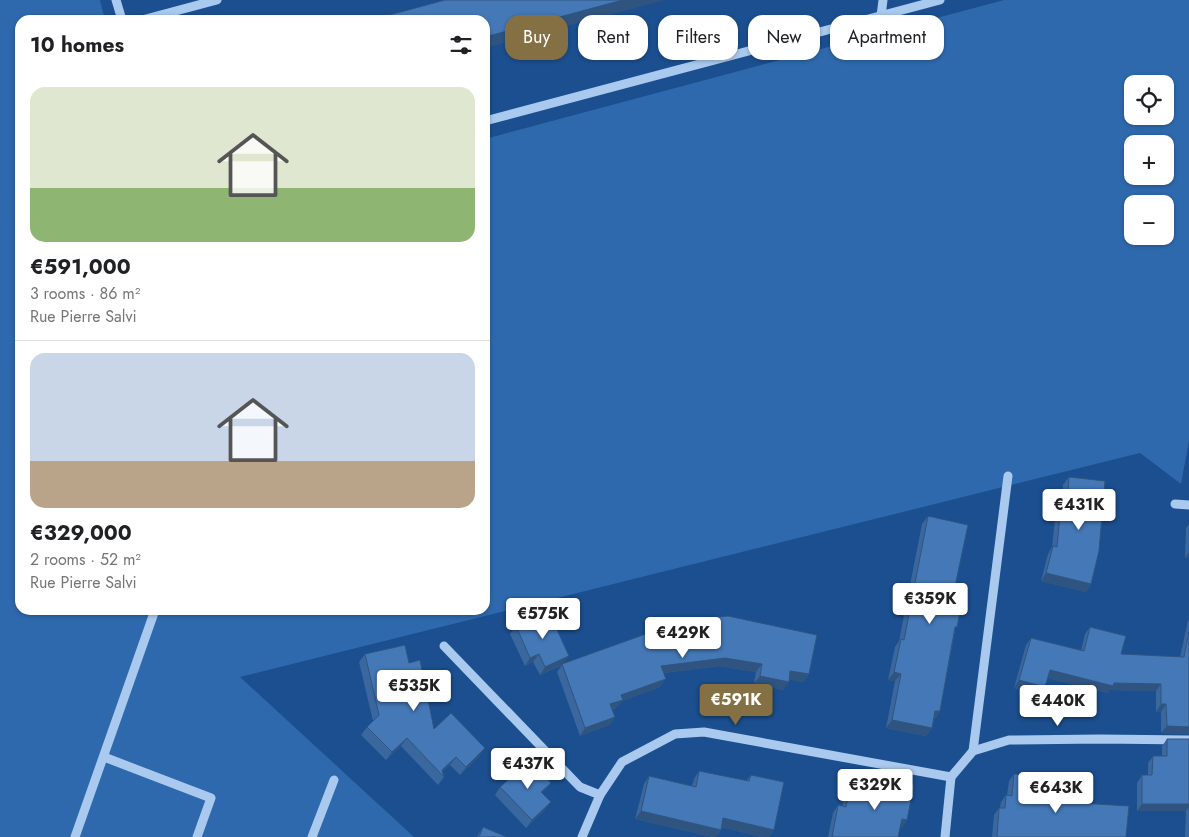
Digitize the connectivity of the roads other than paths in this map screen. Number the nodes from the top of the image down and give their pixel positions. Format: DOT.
graph roads {
  1 [pos="116,0"];
  2 [pos="217,0"];
  3 [pos="883,0"];
  4 [pos="940,0"];
  5 [pos="120,15"];
  6 [pos="161,15"];
  7 [pos="881,15"];
  8 [pos="885,15"];
  9 [pos="830,30"];
  10 [pos="490,120"];
  11 [pos="1008,476"];
  12 [pos="1175,504"];
  13 [pos="1189,505"];
  14 [pos="154,615"];
  15 [pos="444,646"];
  16 [pos="1189,740"];
  17 [pos="973,751"];
  18 [pos="104,757"];
  19 [pos="952,777"];
  20 [pos="334,780"];
  21 [pos="600,795"];
  22 [pos="75,837"];
  23 [pos="197,837"];
  24 [pos="312,837"];
  25 [pos="582,837"];
  26 [pos="944,837"];
  1 -- 5 [label="street"];
  2 -- 6 [label="street"];
  3 -- 7 [label="street"];
  4 -- 8 [label="street"];
  9 -- 10 [label="street"];
  11 -- 17 [label="street"];
  12 -- 13 [label="street"];
  14 -- 18 [label="street"];
  15 -- 21 [label="street"];
  16 -- 17 [label="street"];
  17 -- 19 [label="street"];
  18 -- 22 [label="street"];
  18 -- 23 [label="street"];
  19 -- 21 [label="street"];
  19 -- 26 [label="street"];
  20 -- 24 [label="street"];
  21 -- 25 [label="street"];
}
